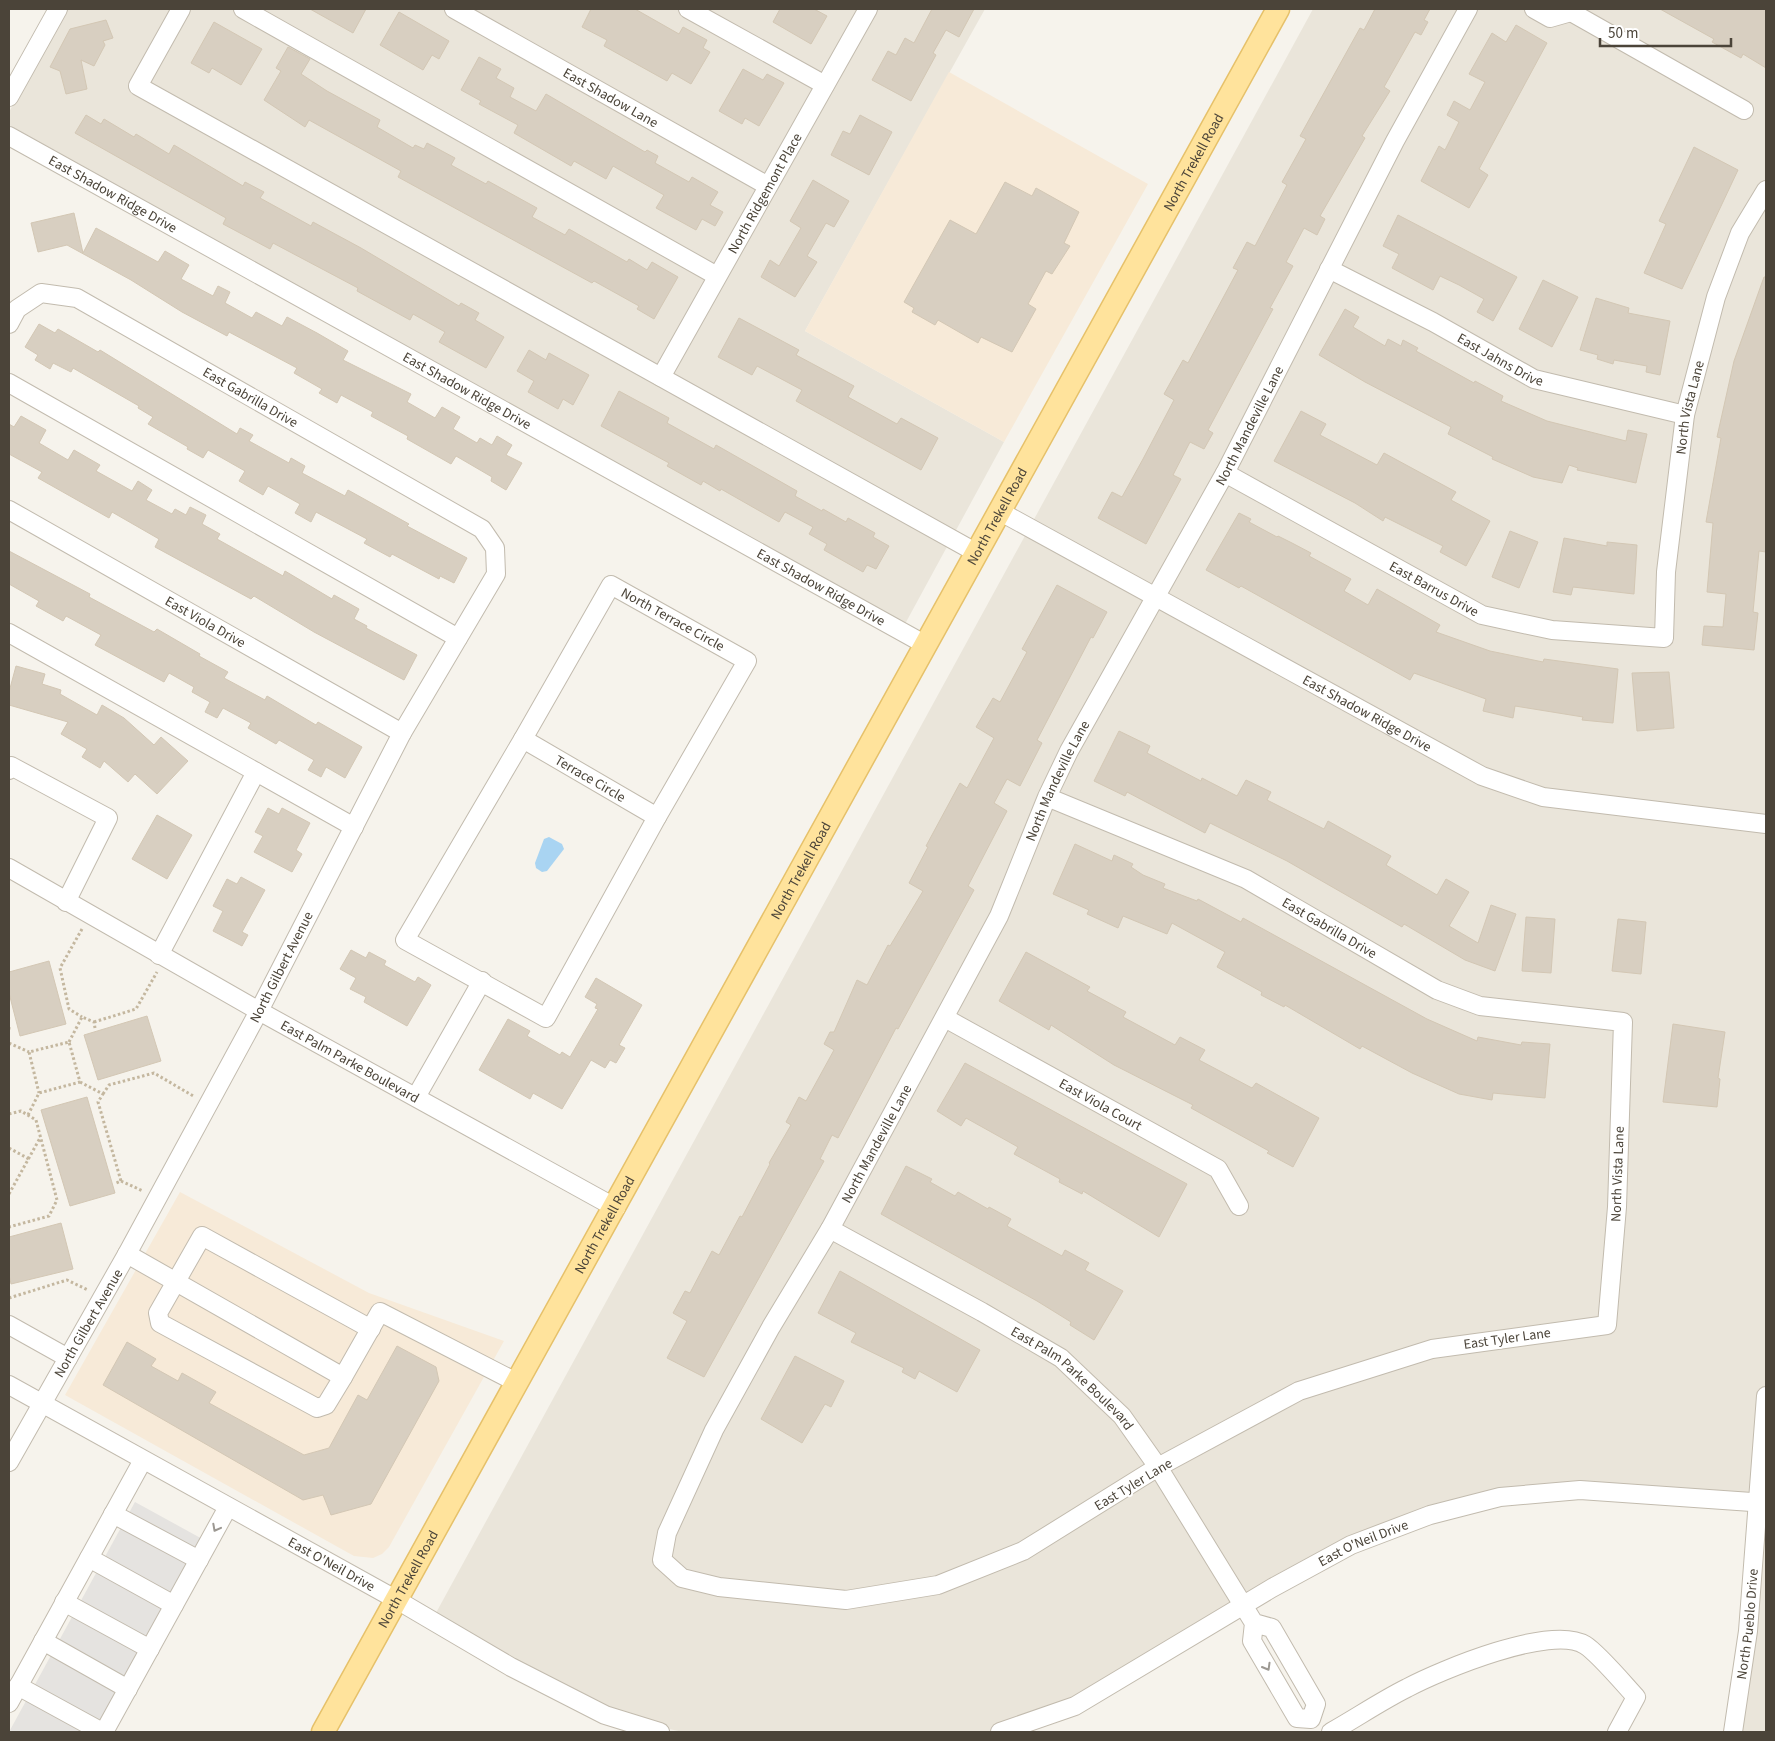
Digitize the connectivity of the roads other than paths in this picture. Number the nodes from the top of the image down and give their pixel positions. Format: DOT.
graph roads {
  1 [pos="58,9"];
  2 [pos="181,9"];
  3 [pos="243,9"];
  4 [pos="454,9"];
  5 [pos="688,9"];
  6 [pos="868,9"];
  7 [pos="1278,9"];
  8 [pos="1468,9"];
  9 [pos="1534,9"];
  10 [pos="1570,10"];
  11 [pos="825,85"];
  12 [pos="9,97"];
  13 [pos="1744,110"];
  14 [pos="9,136"];
  15 [pos="768,186"];
  16 [pos="1766,190"];
  17 [pos="1329,269"];
  18 [pos="717,276"];
  19 [pos="13,316"];
  20 [pos="661,377"];
  21 [pos="9,382"];
  22 [pos="1685,415"];
  23 [pos="1225,473"];
  24 [pos="9,510"];
  25 [pos="999,511"];
  26 [pos="482,529"];
  27 [pos="977,553"];
  28 [pos="1156,598"];
  29 [pos="9,633"];
  30 [pos="458,638"];
  31 [pos="1664,638"];
  32 [pos="926,645"];
  33 [pos="402,733"];
  34 [pos="523,740"];
  35 [pos="9,770"];
  36 [pos="256,772"];
  37 [pos="1048,797"];
  38 [pos="657,817"];
  39 [pos="1766,824"];
  40 [pos="354,827"];
  41 [pos="9,868"];
  42 [pos="66,902"];
  43 [pos="162,957"];
  44 [pos="482,981"];
  45 [pos="259,1012"];
  46 [pos="945,1018"];
  47 [pos="1622,1022"];
  48 [pos="416,1097"];
  49 [pos="1239,1206"];
  50 [pos="616,1208"];
  51 [pos="830,1229"];
  52 [pos="127,1254"];
  53 [pos="177,1282"];
  54 [pos="9,1325"];
  55 [pos="1606,1325"];
  56 [pos="370,1330"];
  57 [pos="68,1358"];
  58 [pos="343,1377"];
  59 [pos="518,1383"];
  60 [pos="9,1384"];
  61 [pos="1766,1396"];
  62 [pos="42,1403"];
  63 [pos="143,1460"];
  64 [pos="9,1462"];
  65 [pos="1158,1467"];
  66 [pos="1762,1503"];
  67 [pos="228,1507"];
  68 [pos="113,1514"];
  69 [pos="202,1554"];
  70 [pos="89,1558"];
  71 [pos="662,1560"];
  72 [pos="396,1600"];
  73 [pos="64,1602"];
  74 [pos="174,1605"];
  75 [pos="1242,1606"];
  76 [pos="1254,1623"];
  77 [pos="43,1641"];
  78 [pos="150,1649"];
  79 [pos="18,1686"];
  80 [pos="128,1689"];
  81 [pos="9,1703"];
  82 [pos="1315,1726"];
  83 [pos="103,1732"];
  84 [pos="323,1732"];
  85 [pos="660,1732"];
  86 [pos="1000,1732"];
  87 [pos="1331,1732"];
  88 [pos="1617,1732"];
  89 [pos="1733,1732"];
  1 -- 12 [label="street"];
  2 -- 20 [label="street"];
  3 -- 18 [label="street"];
  4 -- 15 [label="street, East Shadow Lane"];
  5 -- 11 [label="street"];
  6 -- 11 [label="street, North Ridgemont Place"];
  7 -- 25 [label="main road, North Trekell Road"];
  8 -- 17 [label="street, North Mandeville Lane"];
  9 -- 10 [label="street"];
  10 -- 13 [label="street"];
  11 -- 15 [label="street, North Ridgemont Place"];
  14 -- 32 [label="street, East Shadow Ridge Drive"];
  15 -- 18 [label="street, North Ridgemont Place"];
  16 -- 22 [label="street, North Vista Lane"];
  17 -- 22 [label="street, East Jahns Drive"];
  17 -- 23 [label="street, North Mandeville Lane"];
  18 -- 20 [label="street, North Ridgemont Place"];
  19 -- 26 [label="street, East Gabrilla Drive"];
  20 -- 27 [label="street"];
  21 -- 30 [label="street"];
  22 -- 31 [label="street, North Vista Lane"];
  23 -- 28 [label="street, North Mandeville Lane"];
  23 -- 31 [label="street, East Barrus Drive"];
  24 -- 33 [label="street, East Viola Drive"];
  25 -- 27 [label="main road, North Trekell Road"];
  25 -- 28 [label="street, East Shadow Ridge Drive"];
  26 -- 30 [label="street, North Gilbert Avenue"];
  27 -- 32 [label="main road, North Trekell Road"];
  28 -- 37 [label="street, North Mandeville Lane"];
  28 -- 39 [label="street, East Shadow Ridge Drive"];
  29 -- 36 [label="street"];
  30 -- 33 [label="street, North Gilbert Avenue"];
  32 -- 50 [label="main road, North Trekell Road"];
  33 -- 40 [label="street, North Gilbert Avenue"];
  34 -- 38 [label="street, Terrace Circle"];
  34 -- 38 [label="street, North Terrace Circle"];
  34 -- 44 [label="street, North Terrace Circle"];
  35 -- 42 [label="street"];
  36 -- 40 [label="street"];
  36 -- 43 [label="street"];
  37 -- 46 [label="street, North Mandeville Lane"];
  37 -- 47 [label="street, East Gabrilla Drive"];
  38 -- 44 [label="street, North Terrace Circle"];
  40 -- 45 [label="street, North Gilbert Avenue"];
  41 -- 42 [label="street, East Palm Parke Boulevard"];
  42 -- 43 [label="street, East Palm Parke Boulevard"];
  43 -- 45 [label="street, East Palm Parke Boulevard"];
  44 -- 48 [label="street"];
  45 -- 48 [label="street, East Palm Parke Boulevard"];
  45 -- 52 [label="street, North Gilbert Avenue"];
  46 -- 49 [label="street, East Viola Court"];
  46 -- 51 [label="street, North Mandeville Lane"];
  47 -- 55 [label="street, North Vista Lane"];
  48 -- 50 [label="street, East Palm Parke Boulevard"];
  50 -- 59 [label="main road, North Trekell Road"];
  51 -- 65 [label="street, East Palm Parke Boulevard"];
  51 -- 71 [label="street, North Mandeville Lane"];
  52 -- 53 [label="street"];
  52 -- 57 [label="street, North Gilbert Avenue"];
  53 -- 56 [label="street"];
  53 -- 58 [label="street"];
  53 -- 58 [label="street"];
  54 -- 57 [label="street"];
  55 -- 65 [label="street, East Tyler Lane"];
  56 -- 58 [label="street"];
  56 -- 59 [label="street"];
  57 -- 62 [label="street, North Gilbert Avenue"];
  59 -- 72 [label="main road, North Trekell Road"];
  60 -- 62 [label="street, East O'Neil Drive"];
  61 -- 66 [label="street, North Pueblo Drive"];
  62 -- 63 [label="street, East O'Neil Drive"];
  62 -- 64 [label="street, North Gilbert Avenue"];
  63 -- 67 [label="street, East O'Neil Drive"];
  63 -- 68 [label="street"];
  65 -- 71 [label="street, East Tyler Lane"];
  65 -- 75 [label="street, East Palm Parke Boulevard"];
  66 -- 75 [label="street, East O'Neil Drive"];
  66 -- 89 [label="street, North Pueblo Drive"];
  67 -- 69 [label="street, one-way"];
  67 -- 72 [label="street, East O'Neil Drive"];
  68 -- 69 [label="street"];
  68 -- 70 [label="street"];
  69 -- 74 [label="street"];
  70 -- 73 [label="street"];
  70 -- 74 [label="street"];
  72 -- 84 [label="main road, North Trekell Road"];
  72 -- 85 [label="street, East O'Neil Drive"];
  73 -- 77 [label="street"];
  73 -- 78 [label="street"];
  74 -- 78 [label="street"];
  75 -- 76 [label="street, East Palm Parke Boulevard"];
  75 -- 86 [label="street, East O'Neil Drive"];
  76 -- 82 [label="street, one-way"];
  76 -- 82 [label="street"];
  77 -- 79 [label="street"];
  77 -- 80 [label="street"];
  78 -- 80 [label="street"];
  79 -- 81 [label="street"];
  79 -- 83 [label="street"];
  80 -- 83 [label="street"];
  87 -- 88 [label="street"];
}
